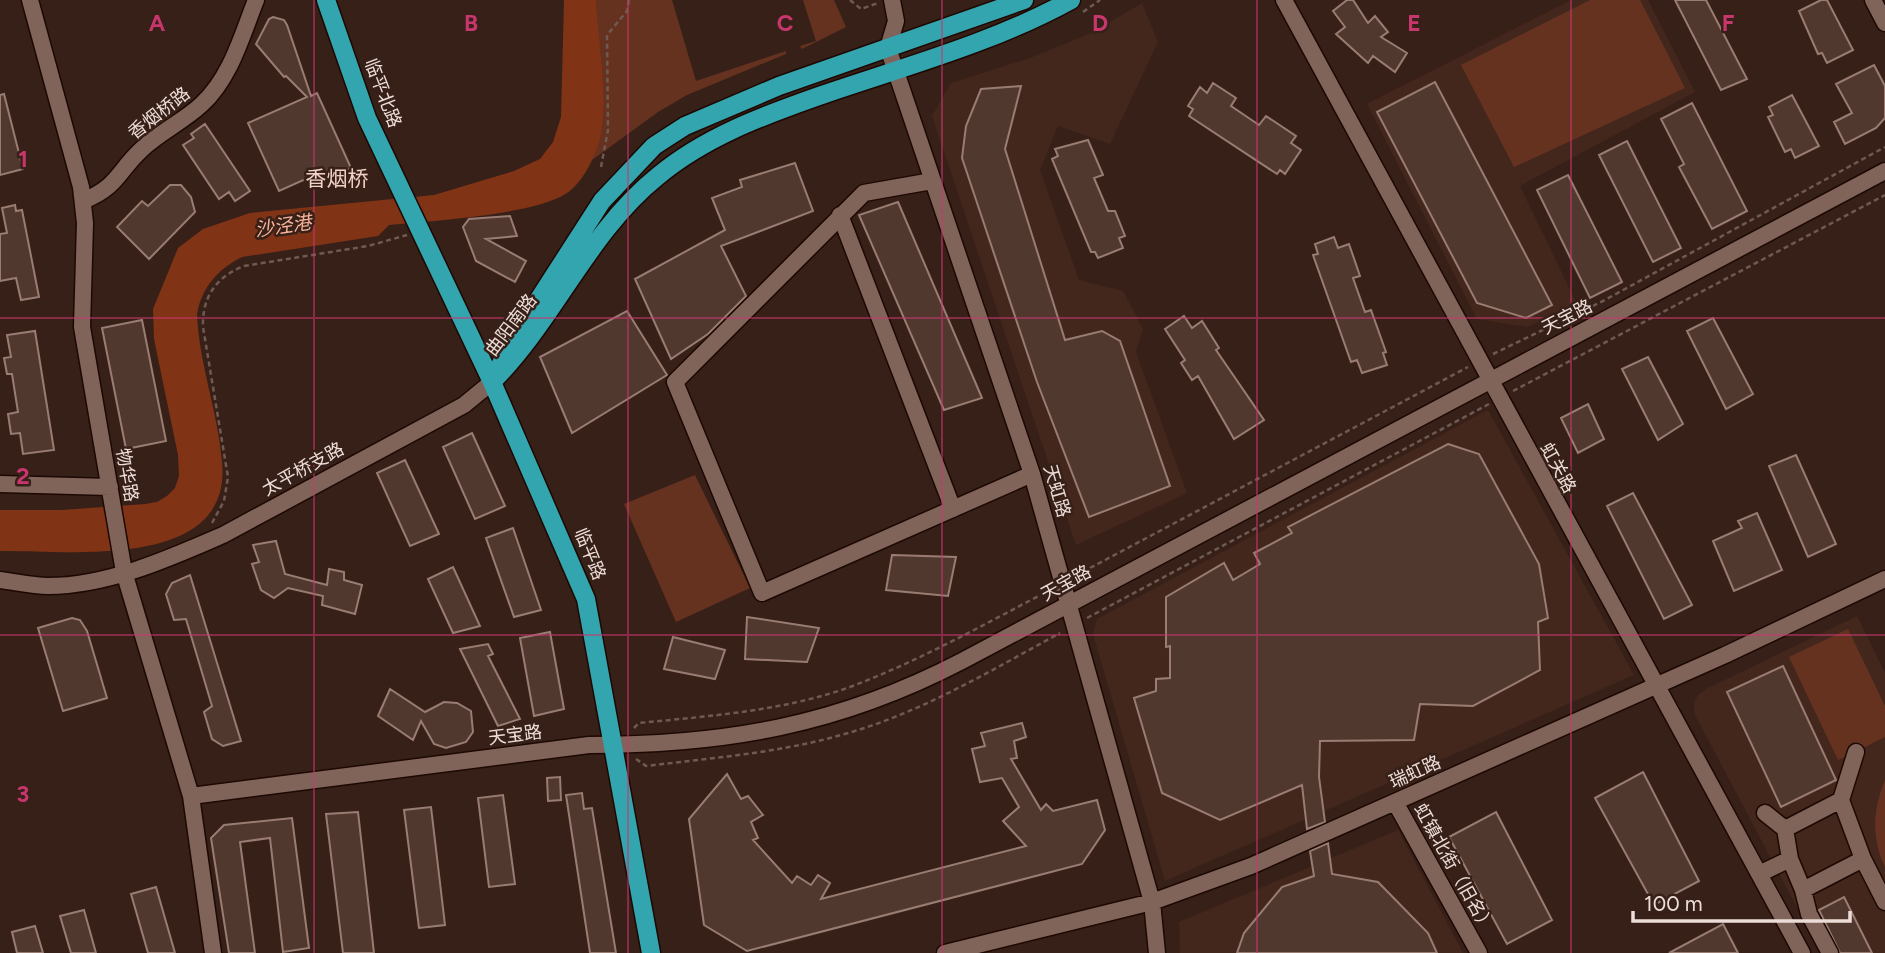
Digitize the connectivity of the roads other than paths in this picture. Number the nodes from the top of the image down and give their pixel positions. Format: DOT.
graph roads {
  1 [pos="30,0"];
  2 [pos="256,0"];
  3 [pos="326,0"];
  4 [pos="890,0"];
  5 [pos="1024,0"];
  6 [pos="1071,0"];
  7 [pos="1284,0"];
  8 [pos="1873,0"];
  9 [pos="1885,23"];
  10 [pos="888,48"];
  11 [pos="895,69"];
  12 [pos="1885,171"];
  13 [pos="932,181"];
  14 [pos="405,199"];
  15 [pos="83,201"];
  16 [pos="840,215"];
  17 [pos="1488,379"];
  18 [pos="492,382"];
  19 [pos="1032,474"];
  20 [pos="0,484"];
  21 [pos="110,487"];
  22 [pos="953,509"];
  23 [pos="124,572"];
  24 [pos="1885,579"];
  25 [pos="0,580"];
  26 [pos="1067,604"];
  27 [pos="1655,686"];
  28 [pos="614,745"];
  29 [pos="1856,752"];
  30 [pos="191,796"];
  31 [pos="1841,800"];
  32 [pos="1395,802"];
  33 [pos="1765,813"];
  34 [pos="1785,829"];
  35 [pos="1790,859"];
  36 [pos="1863,859"];
  37 [pos="1759,874"];
  38 [pos="1803,890"];
  39 [pos="1152,902"];
  40 [pos="1885,902"];
  41 [pos="213,953"];
  42 [pos="651,953"];
  43 [pos="945,953"];
  44 [pos="1157,953"];
  45 [pos="1479,953"];
  46 [pos="1802,953"];
  47 [pos="1830,953"];
  1 -- 15 [label="street, 物华路"];
  2 -- 15 [label="street, 香烟桥路"];
  3 -- 14 [label="main road, 临平北路"];
  4 -- 10 [label="street"];
  5 -- 10 [label="main road, 曲阳南路"];
  6 -- 11 [label="main road, 曲阳南路"];
  7 -- 17 [label="street, 虹关路"];
  8 -- 9 [label="street"];
  10 -- 11 [label="street, 天虹路"];
  10 -- 18 [label="main road, 曲阳南路"];
  11 -- 13 [label="street, 天虹路"];
  11 -- 18 [label="main road, 曲阳南路"];
  12 -- 17 [label="street, 天宝路"];
  13 -- 16 [label="street"];
  13 -- 19 [label="street, 天虹路"];
  14 -- 18 [label="main road, 临平路"];
  15 -- 21 [label="street, 物华路"];
  16 -- 22 [label="street"];
  16 -- 22 [label="street"];
  17 -- 26 [label="street, 天宝路"];
  17 -- 27 [label="street, 虹关路"];
  18 -- 23 [label="street, 太平桥支路"];
  18 -- 28 [label="main road, 临平路"];
  19 -- 22 [label="street"];
  19 -- 26 [label="street, 天虹路"];
  20 -- 21 [label="street"];
  21 -- 23 [label="street, 物华路"];
  23 -- 25 [label="street, 太平桥支路"];
  23 -- 30 [label="street, 物华路"];
  24 -- 27 [label="street, 瑞虹路"];
  26 -- 28 [label="street, 天宝路"];
  26 -- 39 [label="street, 天虹路"];
  27 -- 32 [label="street, 瑞虹路"];
  27 -- 37 [label="street, 虹关路"];
  28 -- 30 [label="street, 天宝路"];
  28 -- 42 [label="main road, 临平路"];
  29 -- 31 [label="street"];
  30 -- 41 [label="street, 物华路"];
  31 -- 34 [label="street"];
  31 -- 36 [label="street"];
  32 -- 39 [label="street, 瑞虹路"];
  32 -- 45 [label="street, 虹镇北街（旧名）"];
  33 -- 34 [label="street"];
  34 -- 35 [label="street"];
  35 -- 37 [label="street"];
  35 -- 38 [label="street"];
  36 -- 38 [label="street"];
  36 -- 40 [label="street"];
  37 -- 46 [label="street, 虹关路"];
  38 -- 47 [label="street"];
  39 -- 43 [label="street, 瑞虹路"];
  39 -- 44 [label="street, 天虹路"];
}
